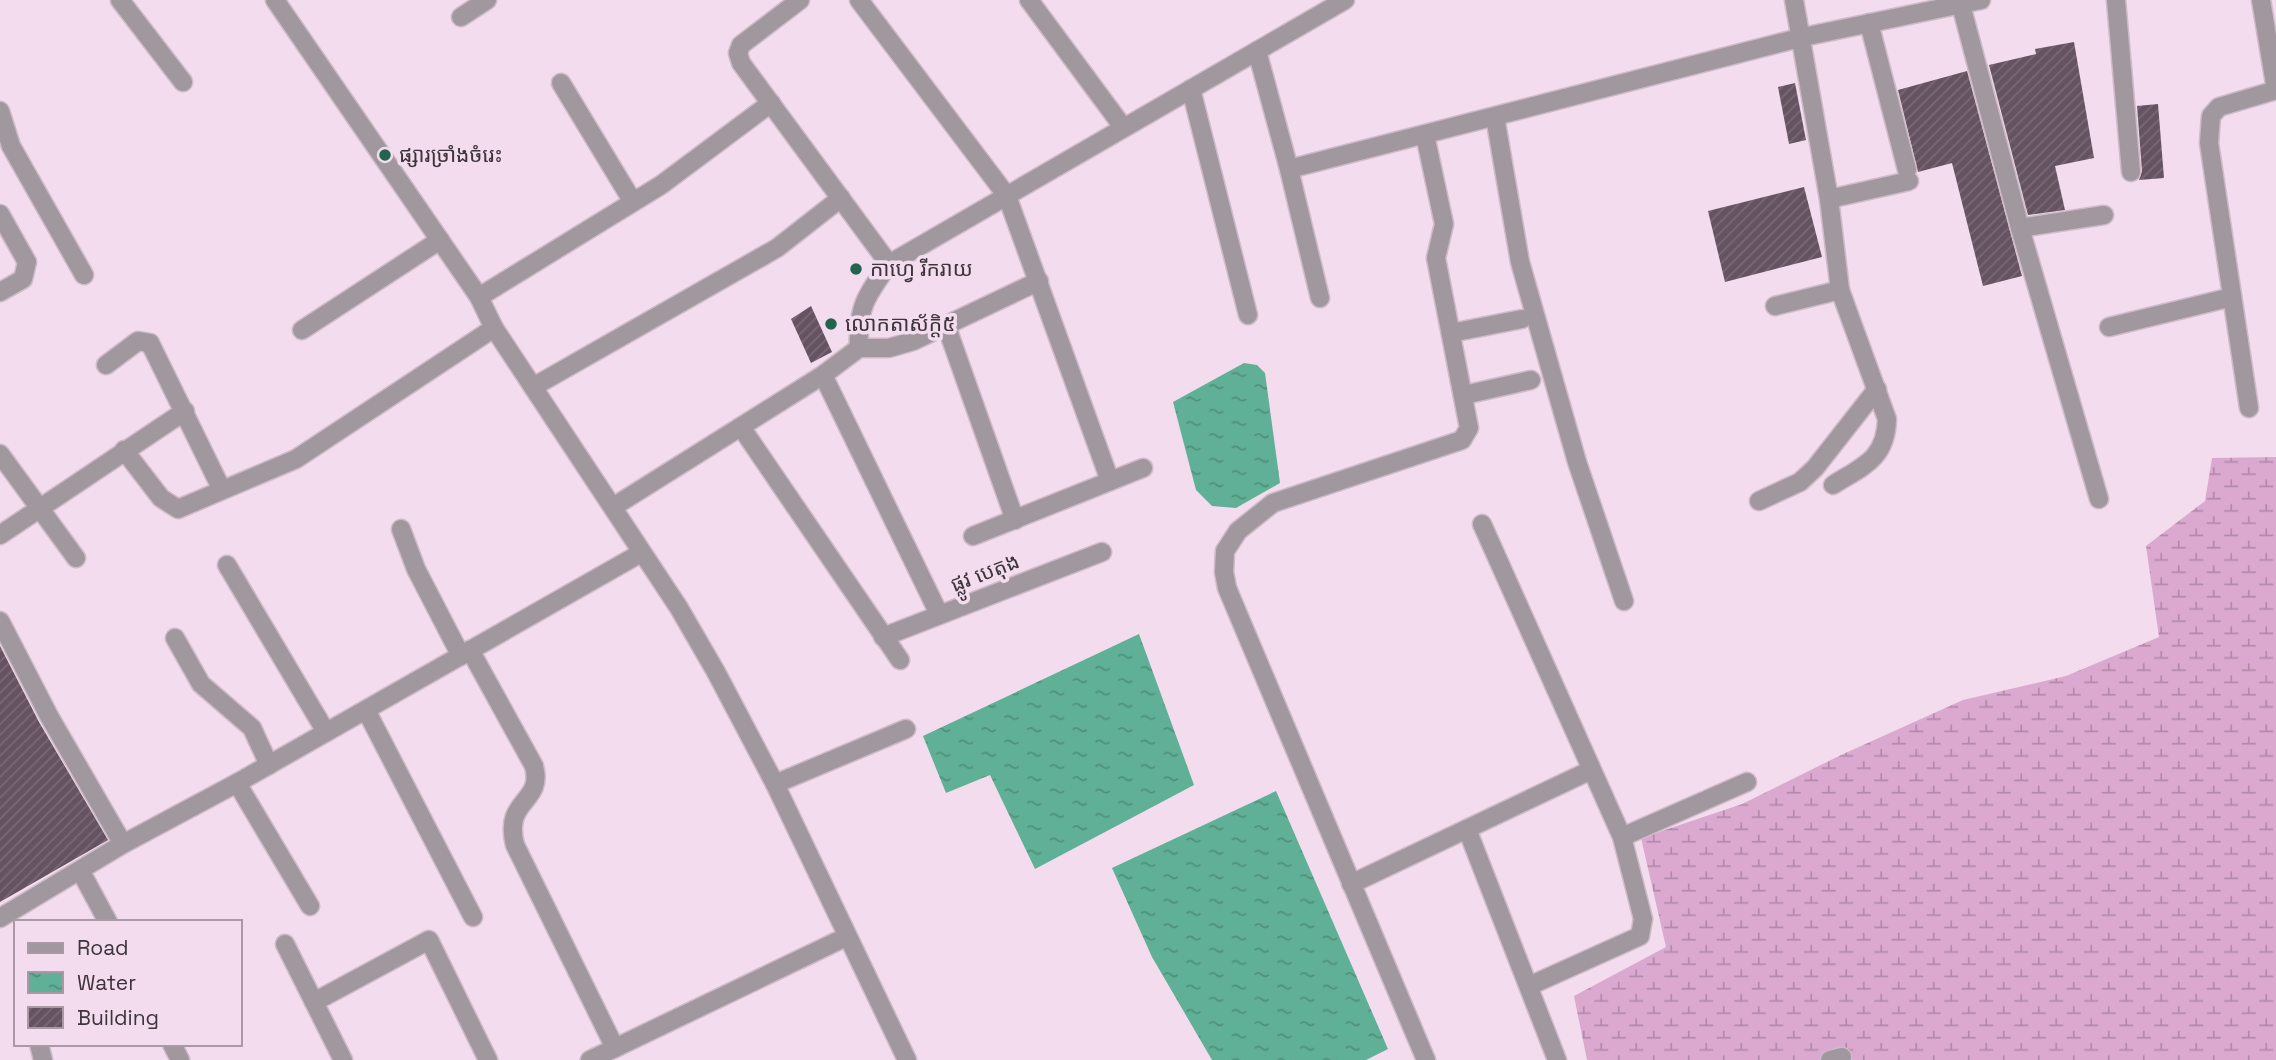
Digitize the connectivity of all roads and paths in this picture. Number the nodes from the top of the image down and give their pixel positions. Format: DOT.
graph roads {
  1 [pos="120,0"];
  2 [pos="275,0"];
  3 [pos="487,0"];
  4 [pos="800,0"];
  5 [pos="859,0"];
  6 [pos="1029,0"];
  7 [pos="1345,0"];
  8 [pos="1794,0"];
  9 [pos="1981,0"];
  10 [pos="2116,0"];
  11 [pos="2261,0"];
  12 [pos="1961,5"];
  13 [pos="461,17"];
  14 [pos="1869,23"];
  15 [pos="1803,37"];
  16 [pos="1257,51"];
  17 [pos="183,82"];
  18 [pos="561,83"];
  19 [pos="1191,89"];
  20 [pos="2276,90"];
  21 [pos="771,103"];
  22 [pos="0,111"];
  23 [pos="1495,117"];
  24 [pos="1124,127"];
  25 [pos="1425,135"];
  26 [pos="1289,169"];
  27 [pos="2131,172"];
  28 [pos="1007,197"];
  29 [pos="841,198"];
  30 [pos="1829,199"];
  31 [pos="633,202"];
  32 [pos="0,214"];
  33 [pos="2104,215"];
  34 [pos="2020,228"];
  35 [pos="440,240"];
  36 [pos="889,264"];
  37 [pos="84,275"];
  38 [pos="1039,281"];
  39 [pos="1840,290"];
  40 [pos="0,292"];
  41 [pos="479,297"];
  42 [pos="2232,297"];
  43 [pos="1320,298"];
  44 [pos="1775,306"];
  45 [pos="1248,315"];
  46 [pos="1522,319"];
  47 [pos="946,325"];
  48 [pos="2109,327"];
  49 [pos="494,328"];
  50 [pos="302,330"];
  51 [pos="1451,332"];
  52 [pos="859,348"];
  53 [pos="106,365"];
  54 [pos="823,375"];
  55 [pos="1531,380"];
  56 [pos="533,387"];
  57 [pos="1877,389"];
  58 [pos="1464,395"];
  59 [pos="2249,408"];
  60 [pos="185,411"];
  61 [pos="741,427"];
  62 [pos="124,450"];
  63 [pos="0,454"];
  64 [pos="1143,468"];
  65 [pos="1110,481"];
  66 [pos="1832,485"];
  67 [pos="222,490"];
  68 [pos="2099,499"];
  69 [pos="1759,501"];
  70 [pos="38,507"];
  71 [pos="613,507"];
  72 [pos="1015,520"];
  73 [pos="1482,524"];
  74 [pos="401,529"];
  75 [pos="0,535"];
  76 [pos="974,536"];
  77 [pos="641,552"];
  78 [pos="1102,552"];
  79 [pos="76,558"];
  80 [pos="227,565"];
  81 [pos="1623,601"];
  82 [pos="939,614"];
  83 [pos="0,621"];
  84 [pos="883,637"];
  85 [pos="175,638"];
  86 [pos="465,653"];
  87 [pos="900,660"];
  88 [pos="366,710"];
  89 [pos="906,729"];
  90 [pos="326,732"];
  91 [pos="269,765"];
  92 [pos="1591,770"];
  93 [pos="1747,782"];
  94 [pos="237,783"];
  95 [pos="775,784"];
  96 [pos="1466,829"];
  97 [pos="1622,837"];
  98 [pos="122,844"];
  99 [pos="82,872"];
  100 [pos="1351,884"];
  101 [pos="310,906"];
  102 [pos="473,917"];
  103 [pos="0,918"];
  104 [pos="107,920"];
  105 [pos="846,937"];
  106 [pos="285,944"];
  107 [pos="1529,986"];
  108 [pos="314,1002"];
  109 [pos="615,1048"];
  110 [pos="343,1060"];
  111 [pos="488,1060"];
  112 [pos="590,1060"];
  113 [pos="907,1060"];
  114 [pos="1426,1060"];
  115 [pos="1557,1060"];
  1 -- 17 [label="street"];
  2 -- 35 [label="street"];
  3 -- 13 [label="street"];
  4 -- 21 [label="street"];
  5 -- 28 [label="street"];
  6 -- 24 [label="street"];
  7 -- 16 [label="street"];
  8 -- 15 [label="street"];
  9 -- 12 [label="street"];
  10 -- 27 [label="street"];
  11 -- 20 [label="street"];
  12 -- 14 [label="street"];
  12 -- 34 [label="street"];
  14 -- 15 [label="street"];
  14 -- 30 [label="street"];
  15 -- 23 [label="street"];
  15 -- 30 [label="street"];
  16 -- 19 [label="street"];
  16 -- 26 [label="street"];
  18 -- 31 [label="street"];
  19 -- 24 [label="street"];
  19 -- 45 [label="street"];
  20 -- 42 [label="street"];
  21 -- 29 [label="street"];
  21 -- 31 [label="street"];
  22 -- 37 [label="street"];
  23 -- 25 [label="street"];
  23 -- 81 [label="street"];
  24 -- 28 [label="street"];
  25 -- 26 [label="street"];
  25 -- 51 [label="street"];
  26 -- 43 [label="street"];
  28 -- 36 [label="street"];
  28 -- 38 [label="street"];
  29 -- 36 [label="street"];
  29 -- 56 [label="street"];
  30 -- 39 [label="street"];
  31 -- 41 [label="street"];
  32 -- 40 [label="street"];
  33 -- 34 [label="street"];
  34 -- 68 [label="street"];
  35 -- 41 [label="street"];
  35 -- 50 [label="street"];
  36 -- 52 [label="street"];
  38 -- 47 [label="street"];
  38 -- 65 [label="street"];
  39 -- 44 [label="street"];
  39 -- 57 [label="street"];
  41 -- 49 [label="street"];
  42 -- 48 [label="street"];
  42 -- 59 [label="street"];
  46 -- 51 [label="street"];
  47 -- 52 [label="street"];
  47 -- 72 [label="street"];
  49 -- 56 [label="street"];
  49 -- 67 [label="street"];
  51 -- 58 [label="street"];
  52 -- 54 [label="street"];
  53 -- 60 [label="street"];
  54 -- 61 [label="street"];
  54 -- 82 [label="street"];
  55 -- 58 [label="street"];
  56 -- 71 [label="street"];
  57 -- 66 [label="street"];
  57 -- 69 [label="street"];
  58 -- 100 [label="street"];
  60 -- 62 [label="street"];
  60 -- 67 [label="street"];
  61 -- 71 [label="street"];
  61 -- 84 [label="street"];
  62 -- 67 [label="street"];
  62 -- 70 [label="street"];
  63 -- 70 [label="street"];
  64 -- 65 [label="street"];
  65 -- 72 [label="street"];
  70 -- 75 [label="street"];
  70 -- 79 [label="street"];
  71 -- 77 [label="street"];
  72 -- 76 [label="street"];
  73 -- 92 [label="street"];
  74 -- 86 [label="street"];
  77 -- 86 [label="street"];
  77 -- 95 [label="street"];
  78 -- 82 [label="street, ផ្លូវ បេតុង"];
  80 -- 90 [label="street"];
  82 -- 84 [label="street, ផ្លូវ បេតុង"];
  83 -- 98 [label="street"];
  84 -- 87 [label="street"];
  85 -- 91 [label="street"];
  86 -- 88 [label="street"];
  86 -- 109 [label="street"];
  88 -- 90 [label="street"];
  88 -- 102 [label="street"];
  89 -- 95 [label="street"];
  90 -- 91 [label="street"];
  91 -- 94 [label="street"];
  92 -- 96 [label="street"];
  92 -- 97 [label="street"];
  93 -- 97 [label="street"];
  94 -- 98 [label="street"];
  94 -- 101 [label="street"];
  95 -- 105 [label="street"];
  96 -- 100 [label="street"];
  96 -- 107 [label="street"];
  97 -- 107 [label="street"];
  98 -- 99 [label="street"];
  99 -- 103 [label="street"];
  99 -- 104 [label="street"];
  100 -- 114 [label="street"];
  105 -- 109 [label="street"];
  105 -- 113 [label="street"];
  106 -- 108 [label="street"];
  107 -- 115 [label="street"];
  108 -- 110 [label="street"];
  108 -- 111 [label="street"];
  109 -- 112 [label="street"];
}
